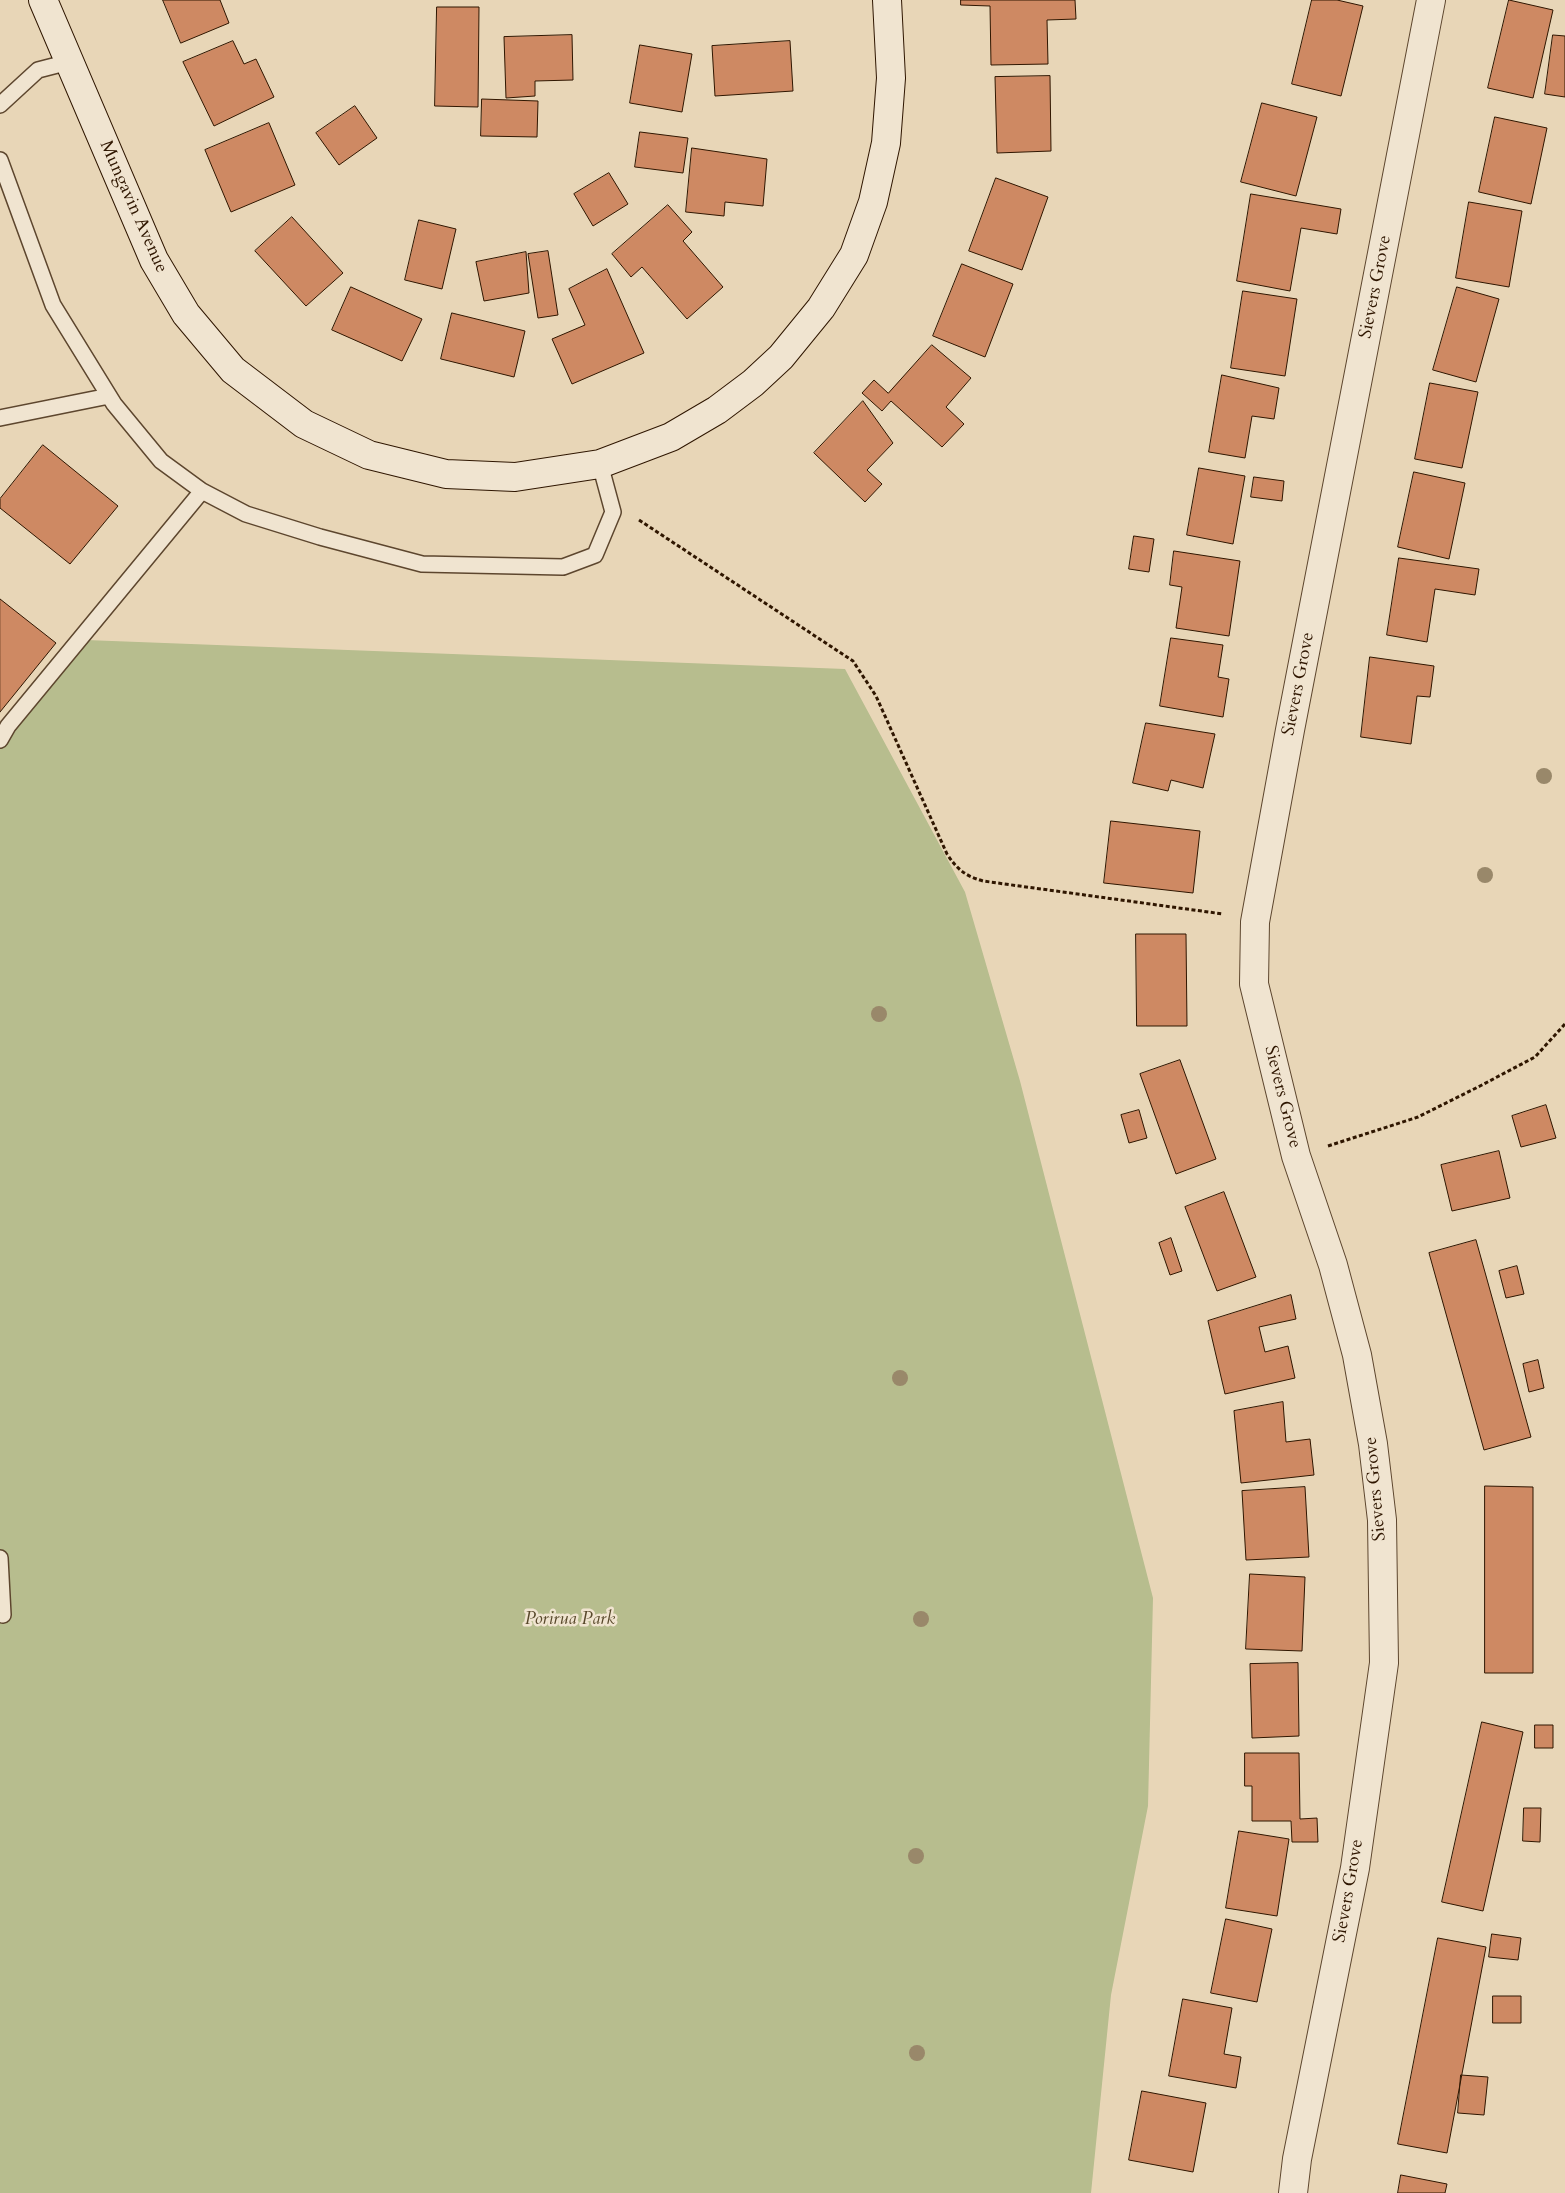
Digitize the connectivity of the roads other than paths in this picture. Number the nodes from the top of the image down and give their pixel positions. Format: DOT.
graph roads {
  1 [pos="43,0"];
  2 [pos="888,0"];
  3 [pos="1431,0"];
  4 [pos="69,62"];
  5 [pos="0,105"];
  6 [pos="0,160"];
  7 [pos="110,396"];
  8 [pos="0,418"];
  9 [pos="600,464"];
  10 [pos="202,491"];
  11 [pos="0,740"];
  12 [pos="0,1558"];
  13 [pos="3,1615"];
  14 [pos="1292,2193"];
  1 -- 4 [label="street, Mungavin Avenue"];
  2 -- 9 [label="street, Mungavin Avenue"];
  3 -- 14 [label="street, Sievers Grove"];
  4 -- 5 [label="lane"];
  4 -- 9 [label="street, Mungavin Avenue"];
  6 -- 7 [label="lane"];
  7 -- 8 [label="lane"];
  7 -- 10 [label="lane"];
  9 -- 10 [label="lane"];
  10 -- 11 [label="lane"];
  12 -- 13 [label="lane"];
}
